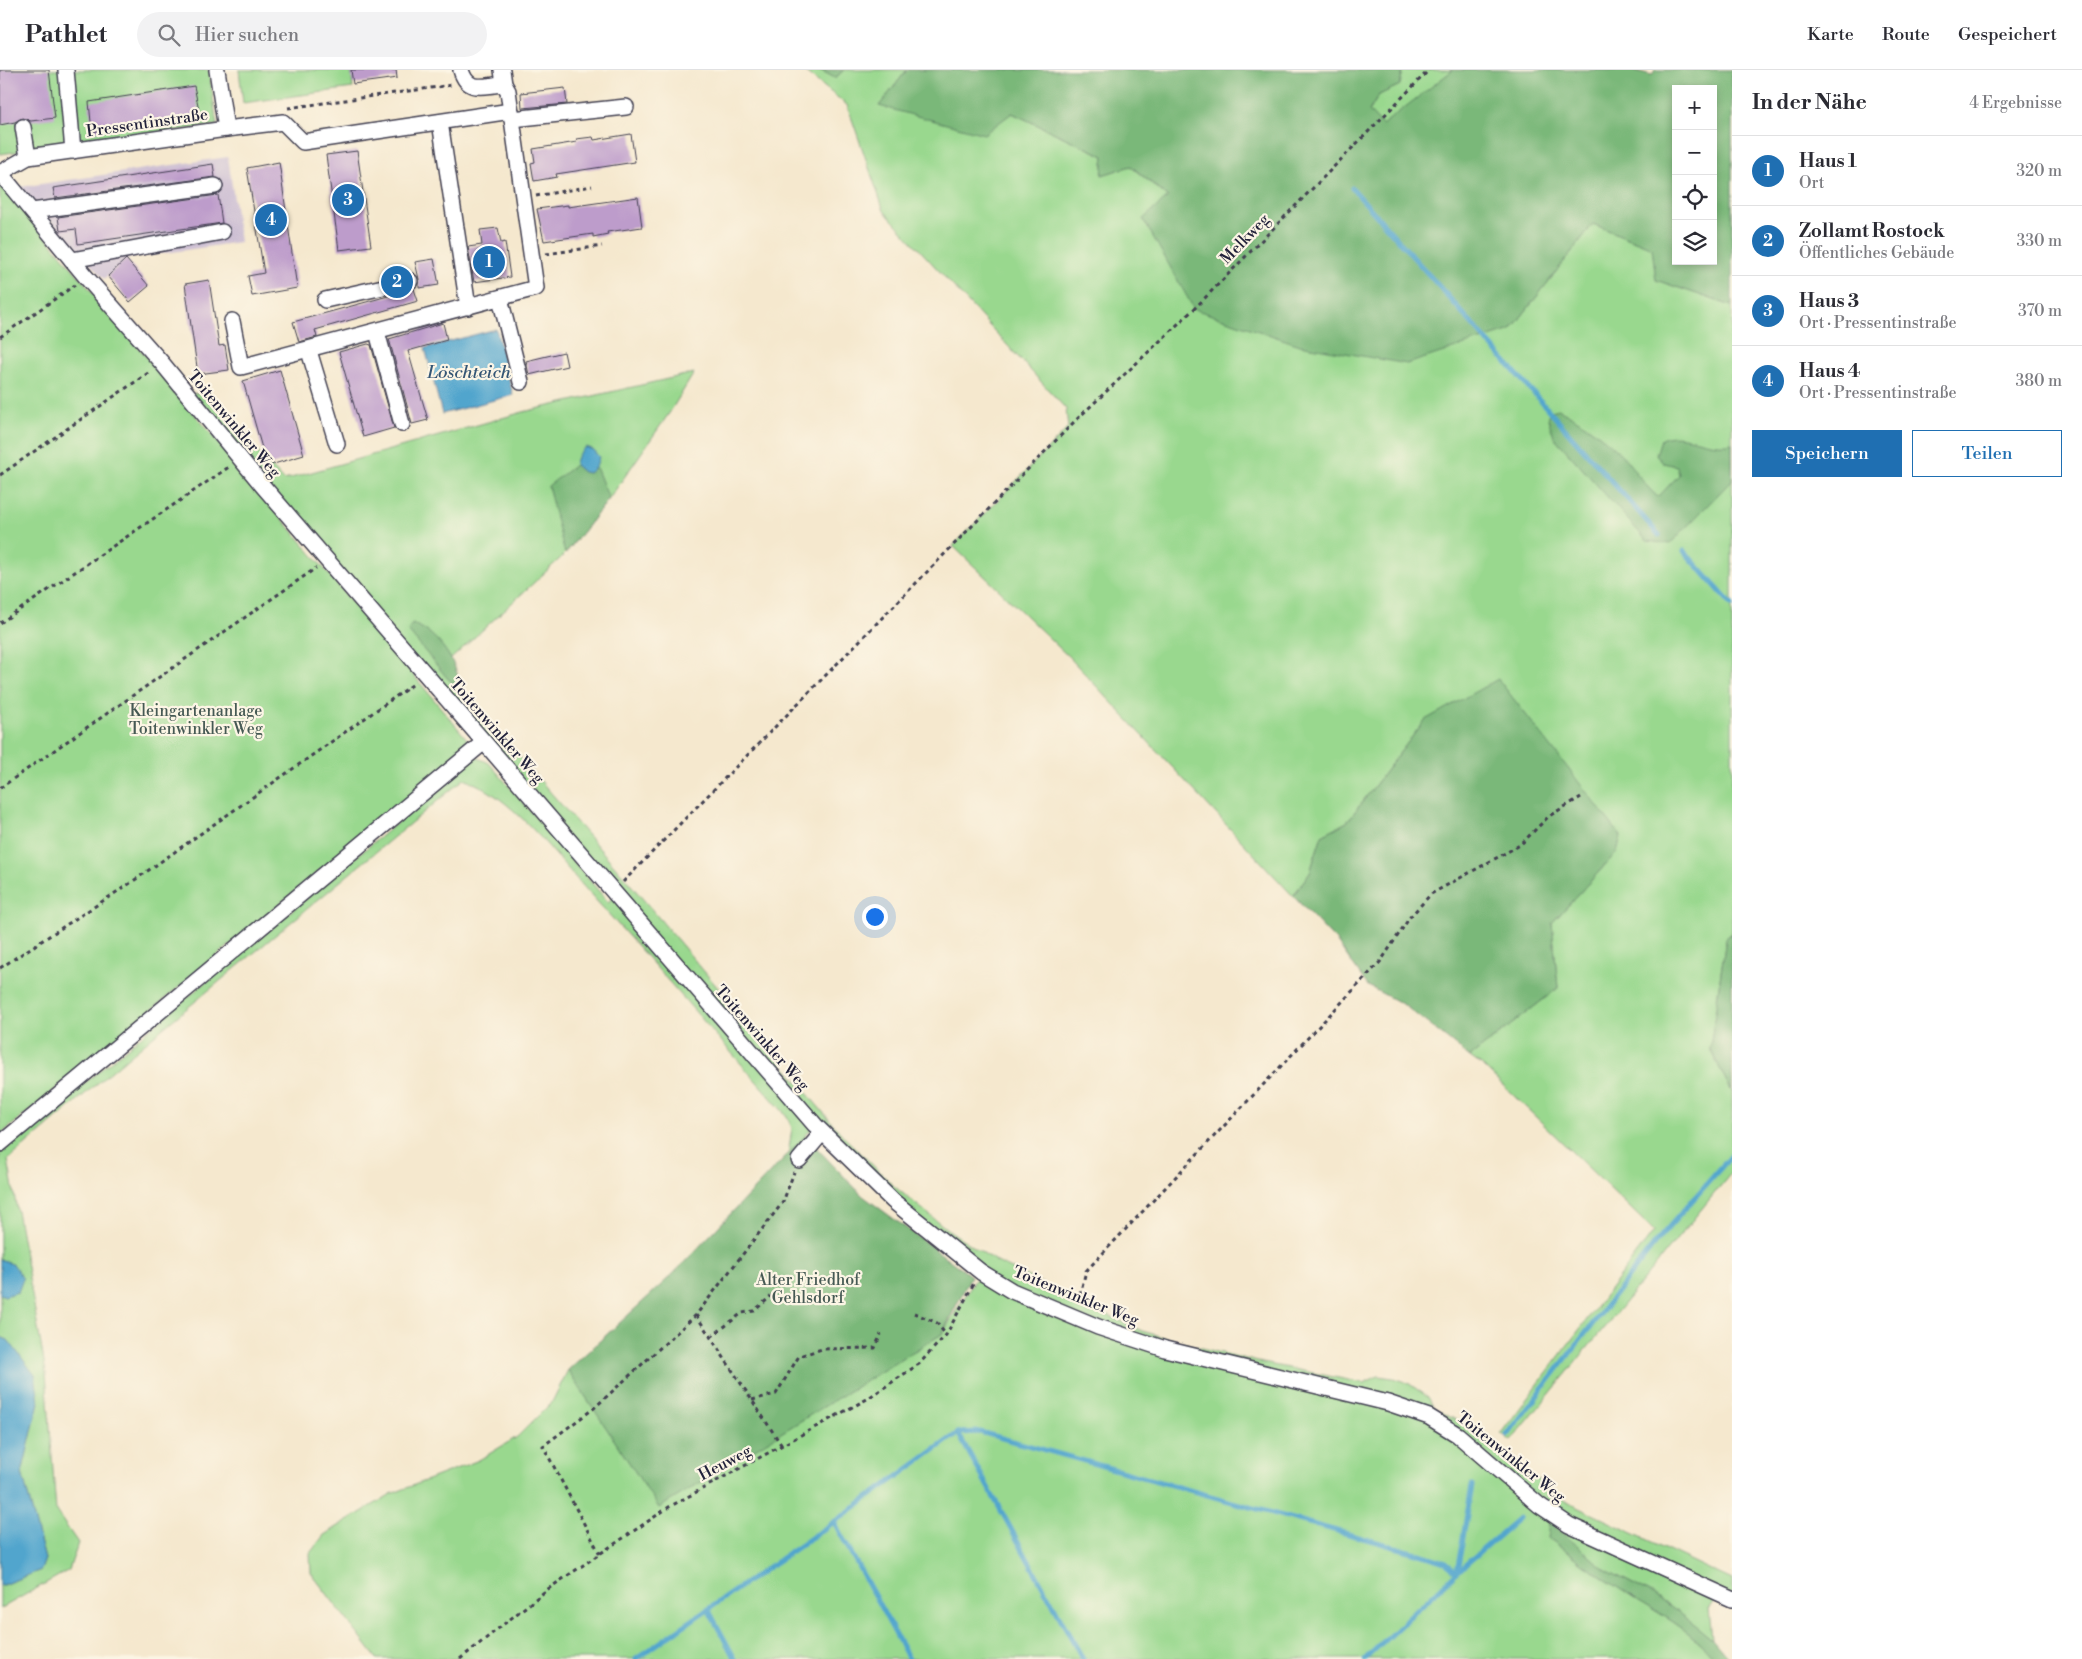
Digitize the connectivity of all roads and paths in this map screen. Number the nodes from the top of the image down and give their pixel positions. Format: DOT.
graph roads {
  1 [pos="66,70"];
  2 [pos="217,70"];
  3 [pos="1429,70"];
  4 [pos="464,77"];
  5 [pos="503,77"];
  6 [pos="626,107"];
  7 [pos="281,109"];
  8 [pos="511,115"];
  9 [pos="440,122"];
  10 [pos="23,127"];
  11 [pos="226,129"];
  12 [pos="73,151"];
  13 [pos="28,157"];
  14 [pos="0,173"];
  15 [pos="215,186"];
  16 [pos="592,186"];
  17 [pos="523,198"];
  18 [pos="32,212"];
  19 [pos="222,232"];
  20 [pos="602,246"];
  21 [pos="532,256"];
  22 [pos="72,260"];
  23 [pos="86,277"];
  24 [pos="410,281"];
  25 [pos="500,298"];
  26 [pos="325,300"];
  27 [pos="468,307"];
  28 [pos="232,321"];
  29 [pos="377,332"];
  30 [pos="0,337"];
  31 [pos="309,351"];
  32 [pos="162,363"];
  33 [pos="521,382"];
  34 [pos="402,424"];
  35 [pos="337,444"];
  36 [pos="240,459"];
  37 [pos="0,475"];
  38 [pos="326,560"];
  39 [pos="0,623"];
  40 [pos="426,676"];
  41 [pos="484,742"];
  42 [pos="0,788"];
  43 [pos="1582,797"];
  44 [pos="613,892"];
  45 [pos="0,968"];
  46 [pos="822,1133"];
  47 [pos="0,1144"];
  48 [pos="799,1160"];
  49 [pos="981,1272"];
  50 [pos="776,1292"];
  51 [pos="914,1313"];
  52 [pos="696,1315"];
  53 [pos="1075,1318"];
  54 [pos="881,1334"];
  55 [pos="946,1335"];
  56 [pos="711,1337"];
  57 [pos="752,1400"];
  58 [pos="782,1446"];
  59 [pos="600,1554"];
  60 [pos="1732,1599"];
  61 [pos="460,1659"];
  1 -- 12 [label="street, Pressentinstraße"];
  2 -- 11 [label="street, Pressentinstraße"];
  3 -- 44 [label="path, Melkweg"];
  4 -- 5 [label="street"];
  4 -- 7 [label="path"];
  5 -- 8 [label="street"];
  6 -- 8 [label="street"];
  8 -- 9 [label="street"];
  8 -- 17 [label="street"];
  9 -- 11 [label="street"];
  9 -- 27 [label="street"];
  10 -- 13 [label="street"];
  11 -- 12 [label="street, Pressentinstraße"];
  12 -- 13 [label="street, Pressentinstraße"];
  13 -- 14 [label="street, Pressentinstraße"];
  14 -- 18 [label="street, Toitenwinkler Weg"];
  15 -- 18 [label="street"];
  16 -- 17 [label="path"];
  17 -- 21 [label="street"];
  18 -- 22 [label="street, Toitenwinkler Weg"];
  19 -- 22 [label="street"];
  20 -- 21 [label="path"];
  21 -- 25 [label="street"];
  22 -- 23 [label="street, Toitenwinkler Weg"];
  23 -- 30 [label="path"];
  23 -- 32 [label="street, Toitenwinkler Weg"];
  24 -- 26 [label="street"];
  25 -- 27 [label="street"];
  25 -- 33 [label="street"];
  27 -- 29 [label="street"];
  28 -- 31 [label="street"];
  29 -- 31 [label="street"];
  29 -- 34 [label="street"];
  31 -- 35 [label="street"];
  32 -- 36 [label="street, Toitenwinkler Weg"];
  32 -- 37 [label="path"];
  36 -- 38 [label="street, Toitenwinkler Weg"];
  36 -- 39 [label="path"];
  38 -- 40 [label="street, Toitenwinkler Weg"];
  38 -- 42 [label="path"];
  40 -- 41 [label="street, Toitenwinkler Weg"];
  40 -- 45 [label="path"];
  41 -- 44 [label="street, Toitenwinkler Weg"];
  41 -- 47 [label="street"];
  43 -- 53 [label="path"];
  44 -- 46 [label="street, Toitenwinkler Weg"];
  46 -- 48 [label="street"];
  46 -- 49 [label="street, Toitenwinkler Weg"];
  48 -- 52 [label="path"];
  49 -- 53 [label="street, Toitenwinkler Weg"];
  49 -- 55 [label="path, Heuweg"];
  50 -- 56 [label="path"];
  51 -- 55 [label="path"];
  52 -- 56 [label="path"];
  52 -- 59 [label="path"];
  53 -- 60 [label="street, Toitenwinkler Weg"];
  54 -- 57 [label="path"];
  55 -- 58 [label="path, Heuweg"];
  56 -- 57 [label="path"];
  57 -- 58 [label="path"];
  58 -- 59 [label="path, Heuweg"];
  59 -- 61 [label="path, Heuweg"];
}
